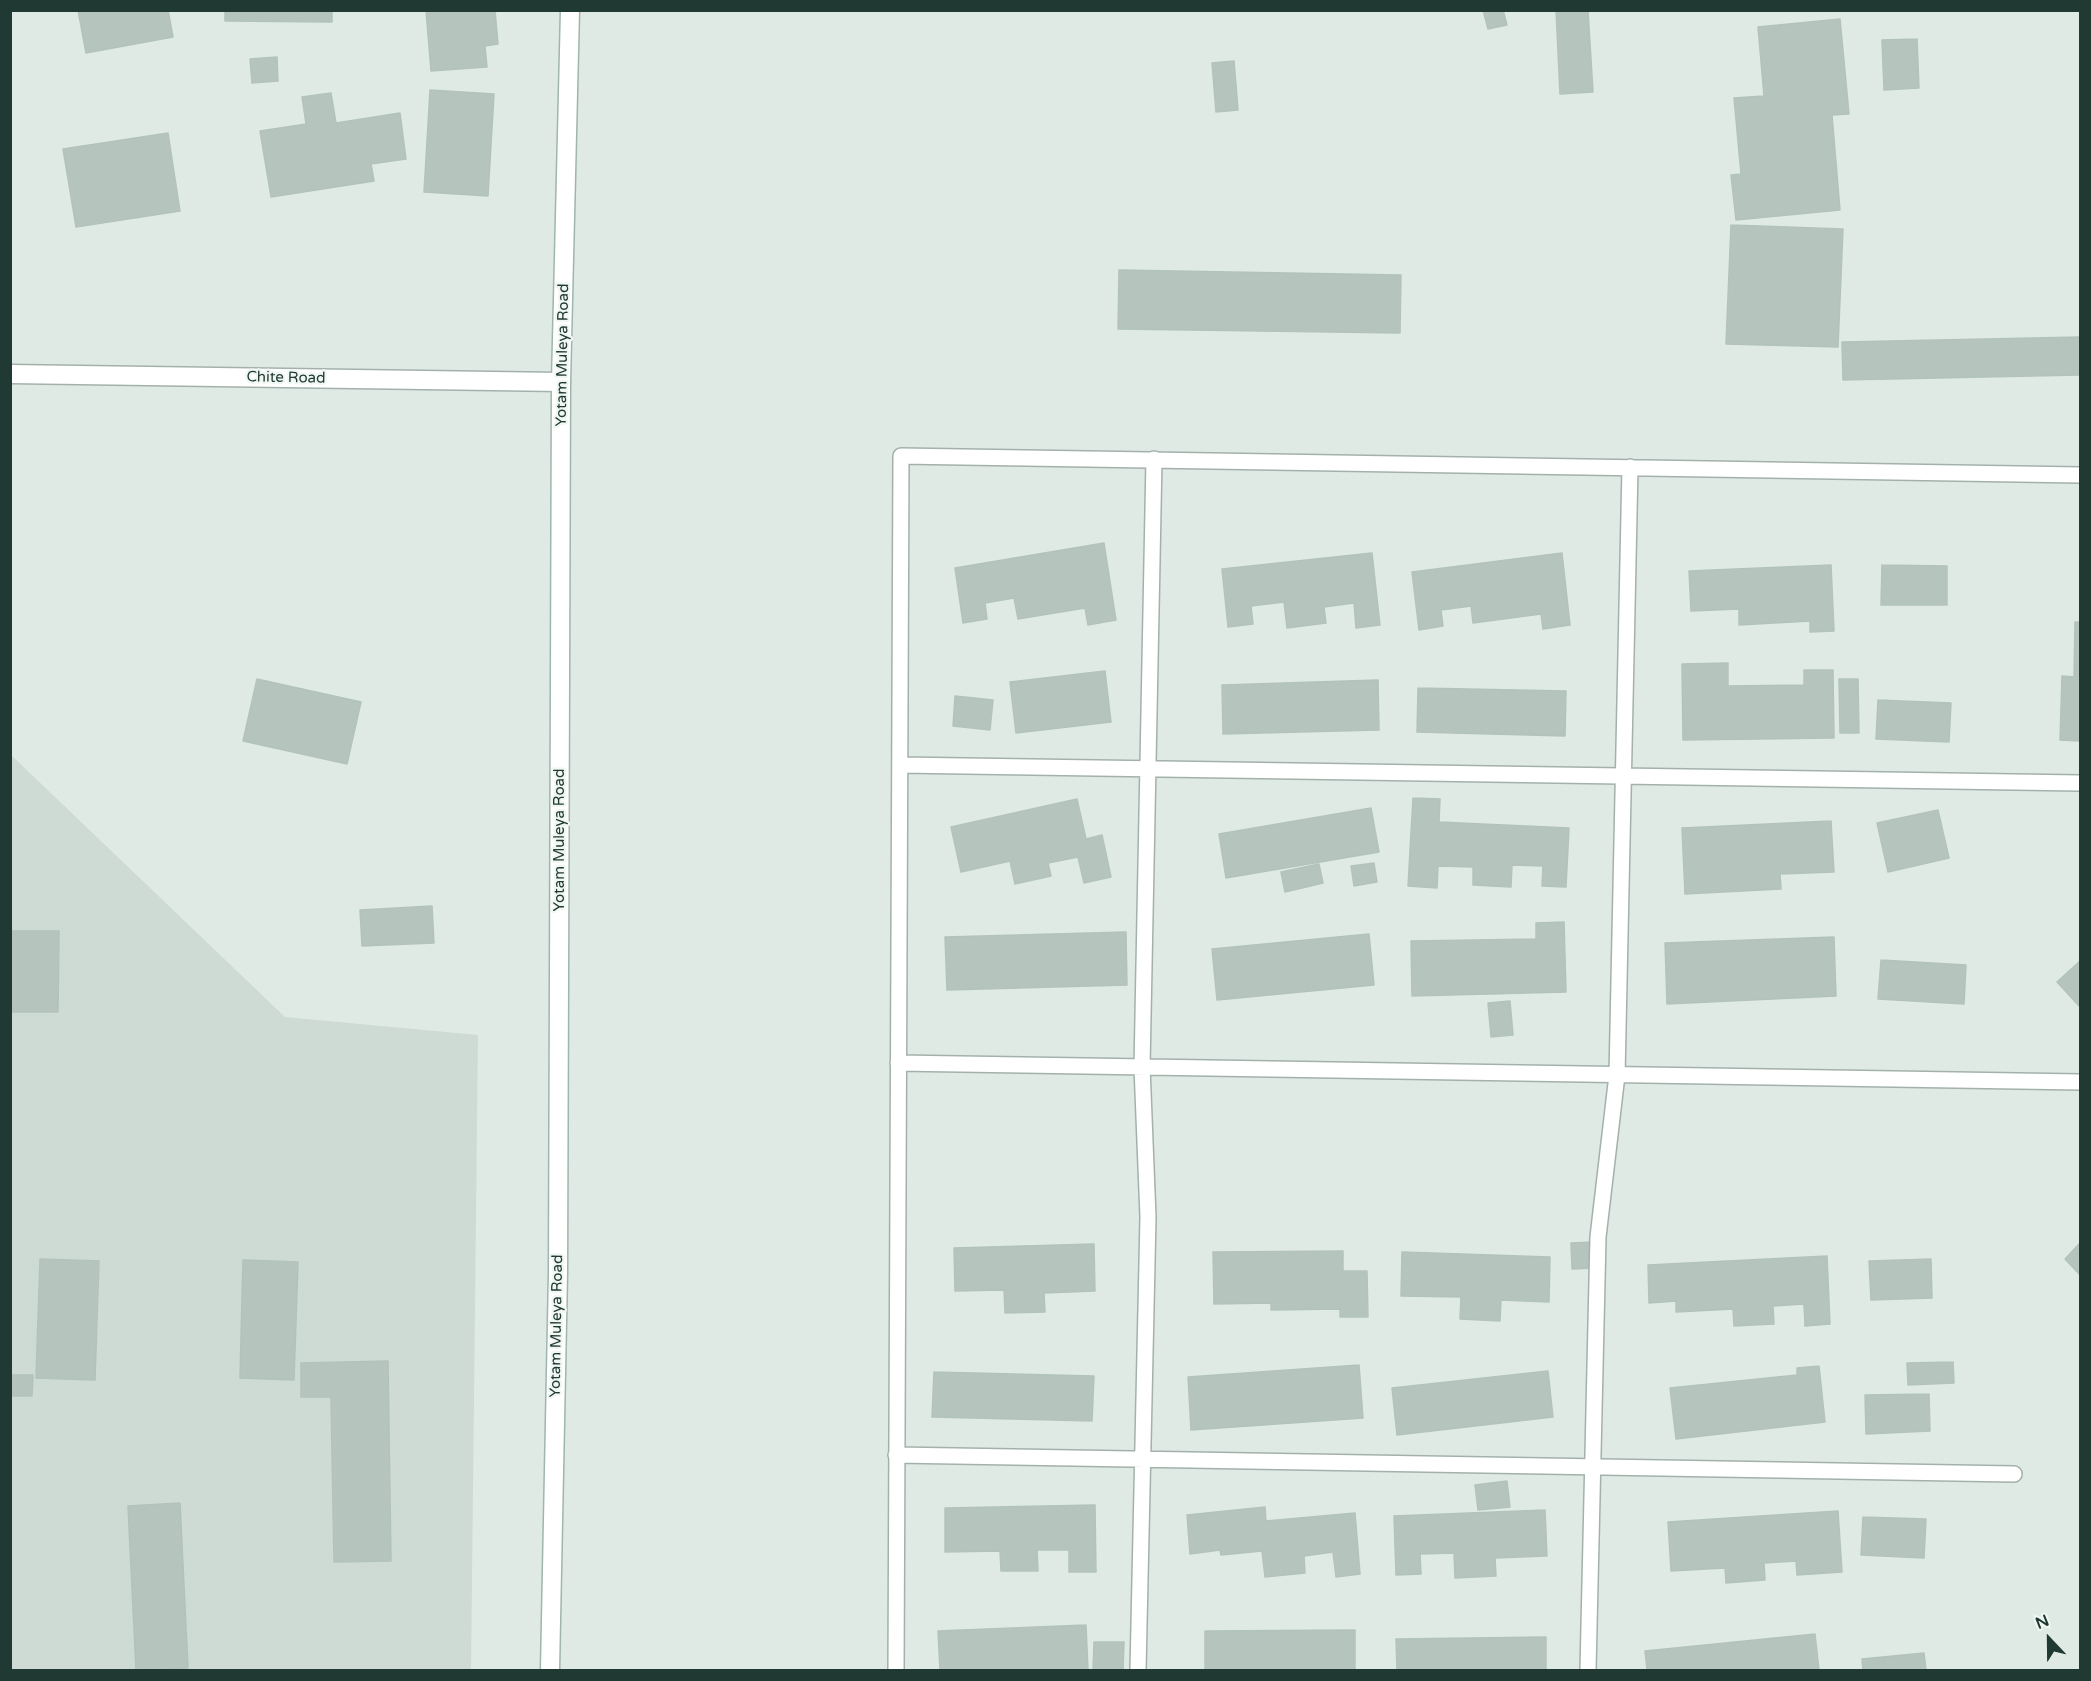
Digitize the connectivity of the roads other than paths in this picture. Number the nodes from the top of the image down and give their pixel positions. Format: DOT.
graph roads {
  1 [pos="570,10"];
  2 [pos="10,374"];
  3 [pos="561,382"];
  4 [pos="1154,459"];
  5 [pos="1630,467"];
  6 [pos="2080,475"];
  7 [pos="900,765"];
  8 [pos="1148,769"];
  9 [pos="1624,776"];
  10 [pos="2080,783"];
  11 [pos="898,1063"];
  12 [pos="1142,1067"];
  13 [pos="1617,1074"];
  14 [pos="2080,1082"];
  15 [pos="896,1455"];
  16 [pos="1143,1459"];
  17 [pos="1593,1467"];
  18 [pos="2014,1474"];
  19 [pos="550,1671"];
  20 [pos="896,1671"];
  21 [pos="1138,1671"];
  22 [pos="1588,1671"];
  1 -- 3 [label="street, Yotam Muleya Road"];
  2 -- 3 [label="street, Chite Road"];
  3 -- 19 [label="street, Yotam Muleya Road"];
  4 -- 5 [label="lane"];
  4 -- 7 [label="lane"];
  4 -- 8 [label="lane"];
  5 -- 6 [label="lane"];
  5 -- 9 [label="lane"];
  7 -- 8 [label="lane"];
  7 -- 11 [label="lane"];
  8 -- 9 [label="lane"];
  8 -- 12 [label="lane"];
  9 -- 10 [label="lane"];
  9 -- 13 [label="lane"];
  11 -- 12 [label="lane"];
  11 -- 15 [label="lane"];
  12 -- 13 [label="lane"];
  12 -- 16 [label="lane"];
  13 -- 14 [label="lane"];
  13 -- 17 [label="lane"];
  15 -- 16 [label="lane"];
  15 -- 20 [label="lane"];
  16 -- 17 [label="lane"];
  16 -- 21 [label="lane"];
  17 -- 18 [label="lane"];
  17 -- 22 [label="lane"];
}
